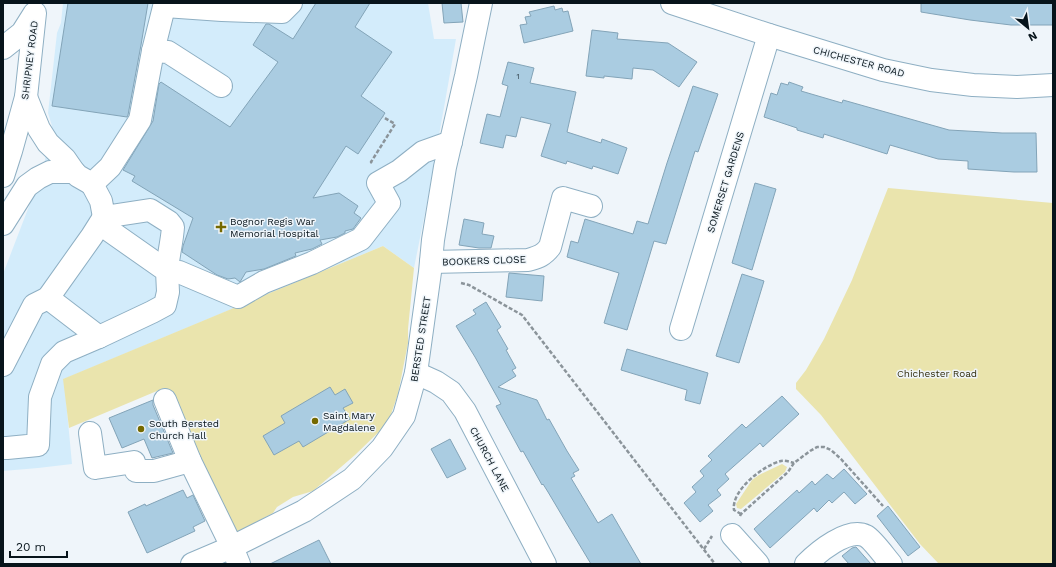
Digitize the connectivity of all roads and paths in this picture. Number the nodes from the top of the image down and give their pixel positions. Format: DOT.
graph roads {
  1 [pos="291,3"];
  2 [pos="481,3"];
  3 [pos="672,3"];
  4 [pos="165,4"];
  5 [pos="35,8"];
  6 [pos="769,35"];
  7 [pos="3,48"];
  8 [pos="153,51"];
  9 [pos="1053,85"];
  10 [pos="221,86"];
  11 [pos="26,97"];
  12 [pos="383,117"];
  13 [pos="451,142"];
  14 [pos="371,162"];
  15 [pos="74,172"];
  16 [pos="3,176"];
  17 [pos="92,184"];
  18 [pos="591,206"];
  19 [pos="104,217"];
  20 [pos="3,224"];
  21 [pos="431,267"];
  22 [pos="167,271"];
  23 [pos="48,298"];
  24 [pos="681,329"];
  25 [pos="99,337"];
  26 [pos="3,365"];
  27 [pos="416,373"];
  28 [pos="165,400"];
  29 [pos="90,433"];
  30 [pos="3,448"];
  31 [pos="190,461"];
  32 [pos="794,463"];
  33 [pos="883,506"];
  34 [pos="741,514"];
  35 [pos="732,535"];
  36 [pos="235,555"];
  37 [pos="192,564"];
  38 [pos="545,564"];
  39 [pos="715,564"];
  40 [pos="758,564"];
  41 [pos="806,564"];
  42 [pos="891,564"];
  1 -- 4 [label="street"];
  2 -- 13 [label="street, BERSTED STREET"];
  3 -- 6 [label="street, CHICHESTER ROAD"];
  4 -- 8 [label="street"];
  5 -- 7 [label="street"];
  5 -- 11 [label="street, SHRIPNEY ROAD"];
  6 -- 9 [label="street, CHICHESTER ROAD"];
  6 -- 24 [label="street, SOMERSET GARDENS"];
  8 -- 10 [label="street"];
  8 -- 17 [label="street"];
  11 -- 15 [label="street"];
  11 -- 16 [label="street, SHRIPNEY ROAD"];
  12 -- 14 [label="path"];
  13 -- 21 [label="street, BERSTED STREET"];
  13 -- 22 [label="street"];
  15 -- 17 [label="street"];
  15 -- 20 [label="street"];
  17 -- 19 [label="street"];
  18 -- 21 [label="street, BOOKERS CLOSE"];
  19 -- 22 [label="street"];
  19 -- 22 [label="street"];
  19 -- 23 [label="street"];
  21 -- 27 [label="street, BERSTED STREET"];
  21 -- 39 [label="path"];
  22 -- 25 [label="street"];
  23 -- 25 [label="street"];
  23 -- 26 [label="street"];
  25 -- 30 [label="street"];
  27 -- 36 [label="street, BERSTED STREET"];
  27 -- 38 [label="street, CHURCH LANE"];
  28 -- 31 [label="street"];
  29 -- 31 [label="street"];
  31 -- 36 [label="street"];
  32 -- 33 [label="path"];
  32 -- 34 [label="path"];
  32 -- 34 [label="path"];
  34 -- 35 [label="path"];
  35 -- 40 [label="street"];
  36 -- 37 [label="street, BERSTED STREET"];
  41 -- 42 [label="street"];
}
